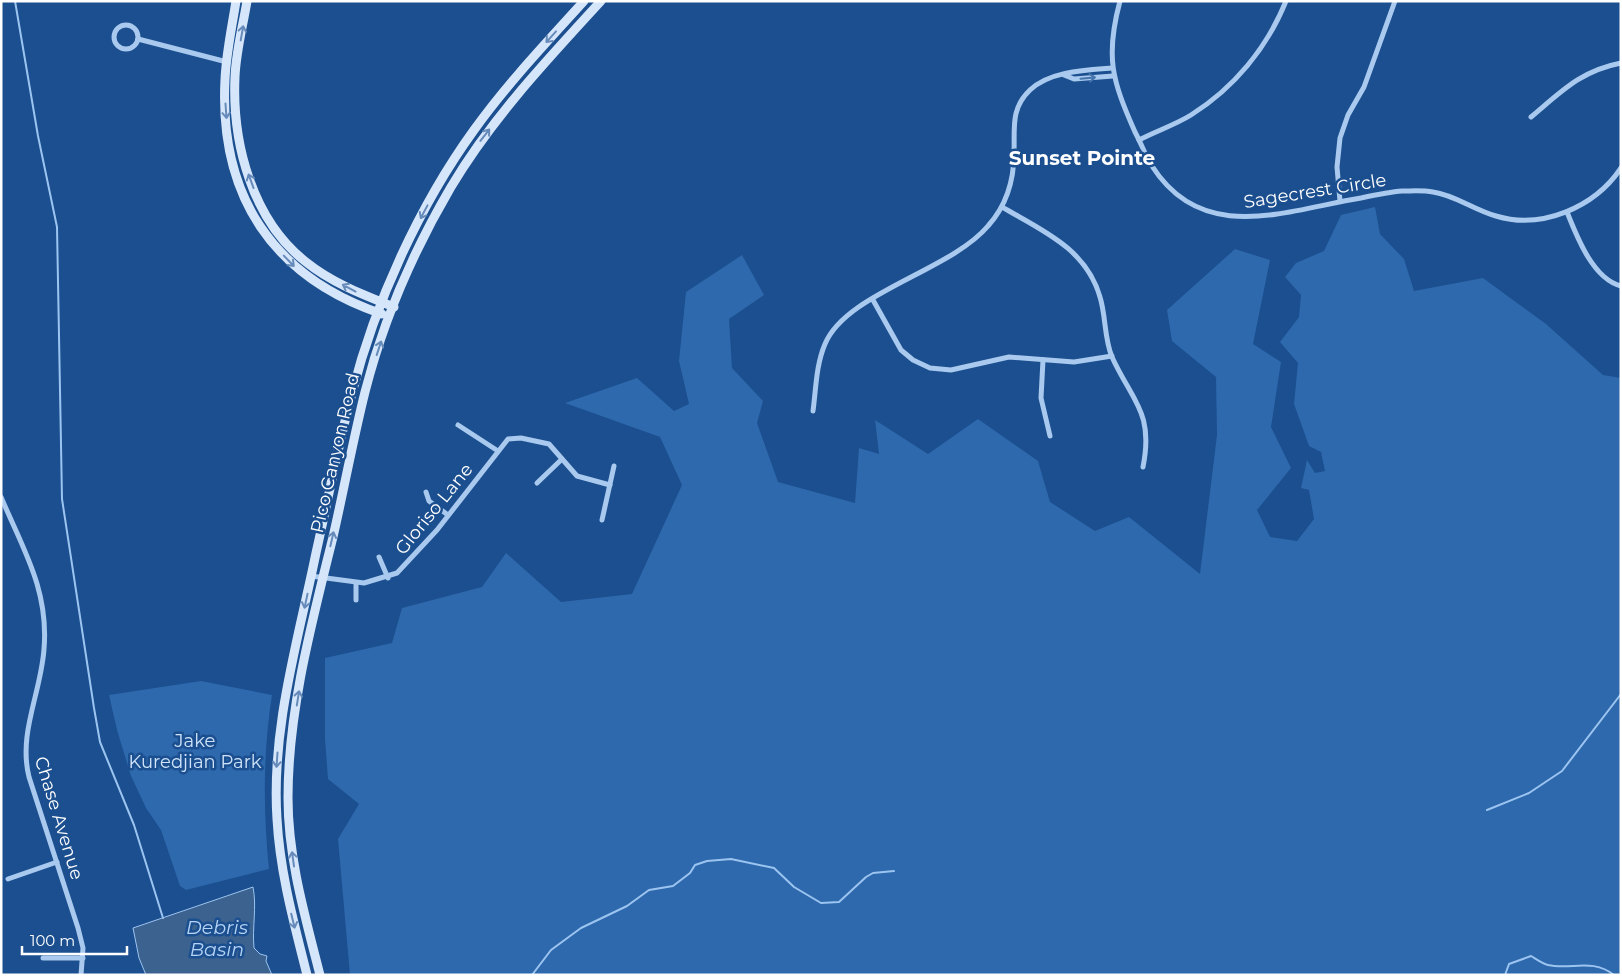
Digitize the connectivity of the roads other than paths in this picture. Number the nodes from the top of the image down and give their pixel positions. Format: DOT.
graph roads {
  1 [pos="236,1"];
  2 [pos="248,1"];
  3 [pos="584,1"];
  4 [pos="600,1"];
  5 [pos="1120,1"];
  6 [pos="1286,1"];
  7 [pos="1395,1"];
  8 [pos="138,39"];
  9 [pos="226,62"];
  10 [pos="1621,63"];
  11 [pos="237,64"];
  12 [pos="1112,68"];
  13 [pos="1064,75"];
  14 [pos="1113,76"];
  15 [pos="1531,118"];
  16 [pos="1139,140"];
  17 [pos="1621,168"];
  18 [pos="1340,201"];
  19 [pos="1002,207"];
  20 [pos="1567,212"];
  21 [pos="1621,286"];
  22 [pos="872,300"];
  23 [pos="382,302"];
  24 [pos="394,307"];
  25 [pos="378,313"];
  26 [pos="390,317"];
  27 [pos="1112,356"];
  28 [pos="1044,360"];
  29 [pos="813,411"];
  30 [pos="458,425"];
  31 [pos="1050,436"];
  32 [pos="498,451"];
  33 [pos="562,459"];
  34 [pos="614,466"];
  35 [pos="1142,467"];
  36 [pos="538,483"];
  37 [pos="610,485"];
  38 [pos="426,492"];
  39 [pos="1,497"];
  40 [pos="448,516"];
  41 [pos="602,520"];
  42 [pos="379,557"];
  43 [pos="312,576"];
  44 [pos="323,578"];
  45 [pos="388,578"];
  46 [pos="356,584"];
  47 [pos="356,600"];
  48 [pos="57,862"];
  49 [pos="8,879"];
  50 [pos="43,958"];
  51 [pos="83,958"];
  52 [pos="82,975"];
  53 [pos="307,975"];
  54 [pos="320,975"];
  1 -- 9 [label="main road"];
  11 -- 2 [label="main road, one-way"];
  3 -- 23 [label="main road, Pico Canyon Road, one-way"];
  24 -- 4 [label="main road, Pico Canyon Road, one-way"];
  5 -- 12 [label="street, Sagecrest Circle"];
  6 -- 16 [label="street"];
  7 -- 18 [label="street"];
  8 -- 8 [label="street"];
  8 -- 9 [label="street"];
  9 -- 11 [label="street"];
  9 -- 25 [label="main road, one-way"];
  10 -- 15 [label="street"];
  23 -- 11 [label="main road, one-way"];
  12 -- 13 [label="street"];
  12 -- 14 [label="street, Sagecrest Circle"];
  13 -- 14 [label="street, one-way"];
  13 -- 19 [label="street"];
  14 -- 16 [label="street, Sagecrest Circle"];
  16 -- 18 [label="street, Sagecrest Circle"];
  17 -- 20 [label="street, Sagecrest Circle"];
  18 -- 20 [label="street, Sagecrest Circle"];
  19 -- 22 [label="street"];
  19 -- 27 [label="street"];
  20 -- 21 [label="street"];
  22 -- 28 [label="street"];
  22 -- 29 [label="street"];
  23 -- 24 [label="main road"];
  23 -- 25 [label="main road, Pico Canyon Road"];
  24 -- 26 [label="main road, Pico Canyon Road"];
  25 -- 26 [label="main road"];
  25 -- 43 [label="main road, Pico Canyon Road"];
  44 -- 26 [label="main road, Pico Canyon Road, one-way"];
  27 -- 28 [label="street"];
  27 -- 35 [label="street"];
  28 -- 31 [label="street"];
  30 -- 32 [label="street"];
  32 -- 33 [label="street, Gloriso Lane"];
  32 -- 40 [label="street, Gloriso Lane"];
  33 -- 36 [label="street"];
  33 -- 37 [label="street"];
  34 -- 37 [label="street"];
  37 -- 41 [label="street"];
  38 -- 40 [label="street"];
  39 -- 48 [label="street, Chase Avenue"];
  40 -- 45 [label="street, Gloriso Lane"];
  42 -- 45 [label="street"];
  43 -- 44 [label="street, Gloriso Lane"];
  43 -- 53 [label="main road, Pico Canyon Road, one-way"];
  44 -- 46 [label="street, Gloriso Lane"];
  54 -- 44 [label="main road, Pico Canyon Road, one-way"];
  45 -- 46 [label="street, Gloriso Lane"];
  46 -- 47 [label="street"];
  48 -- 49 [label="street"];
  48 -- 51 [label="street, Chase Avenue"];
  50 -- 51 [label="street"];
  51 -- 52 [label="street, Chase Avenue"];
}
